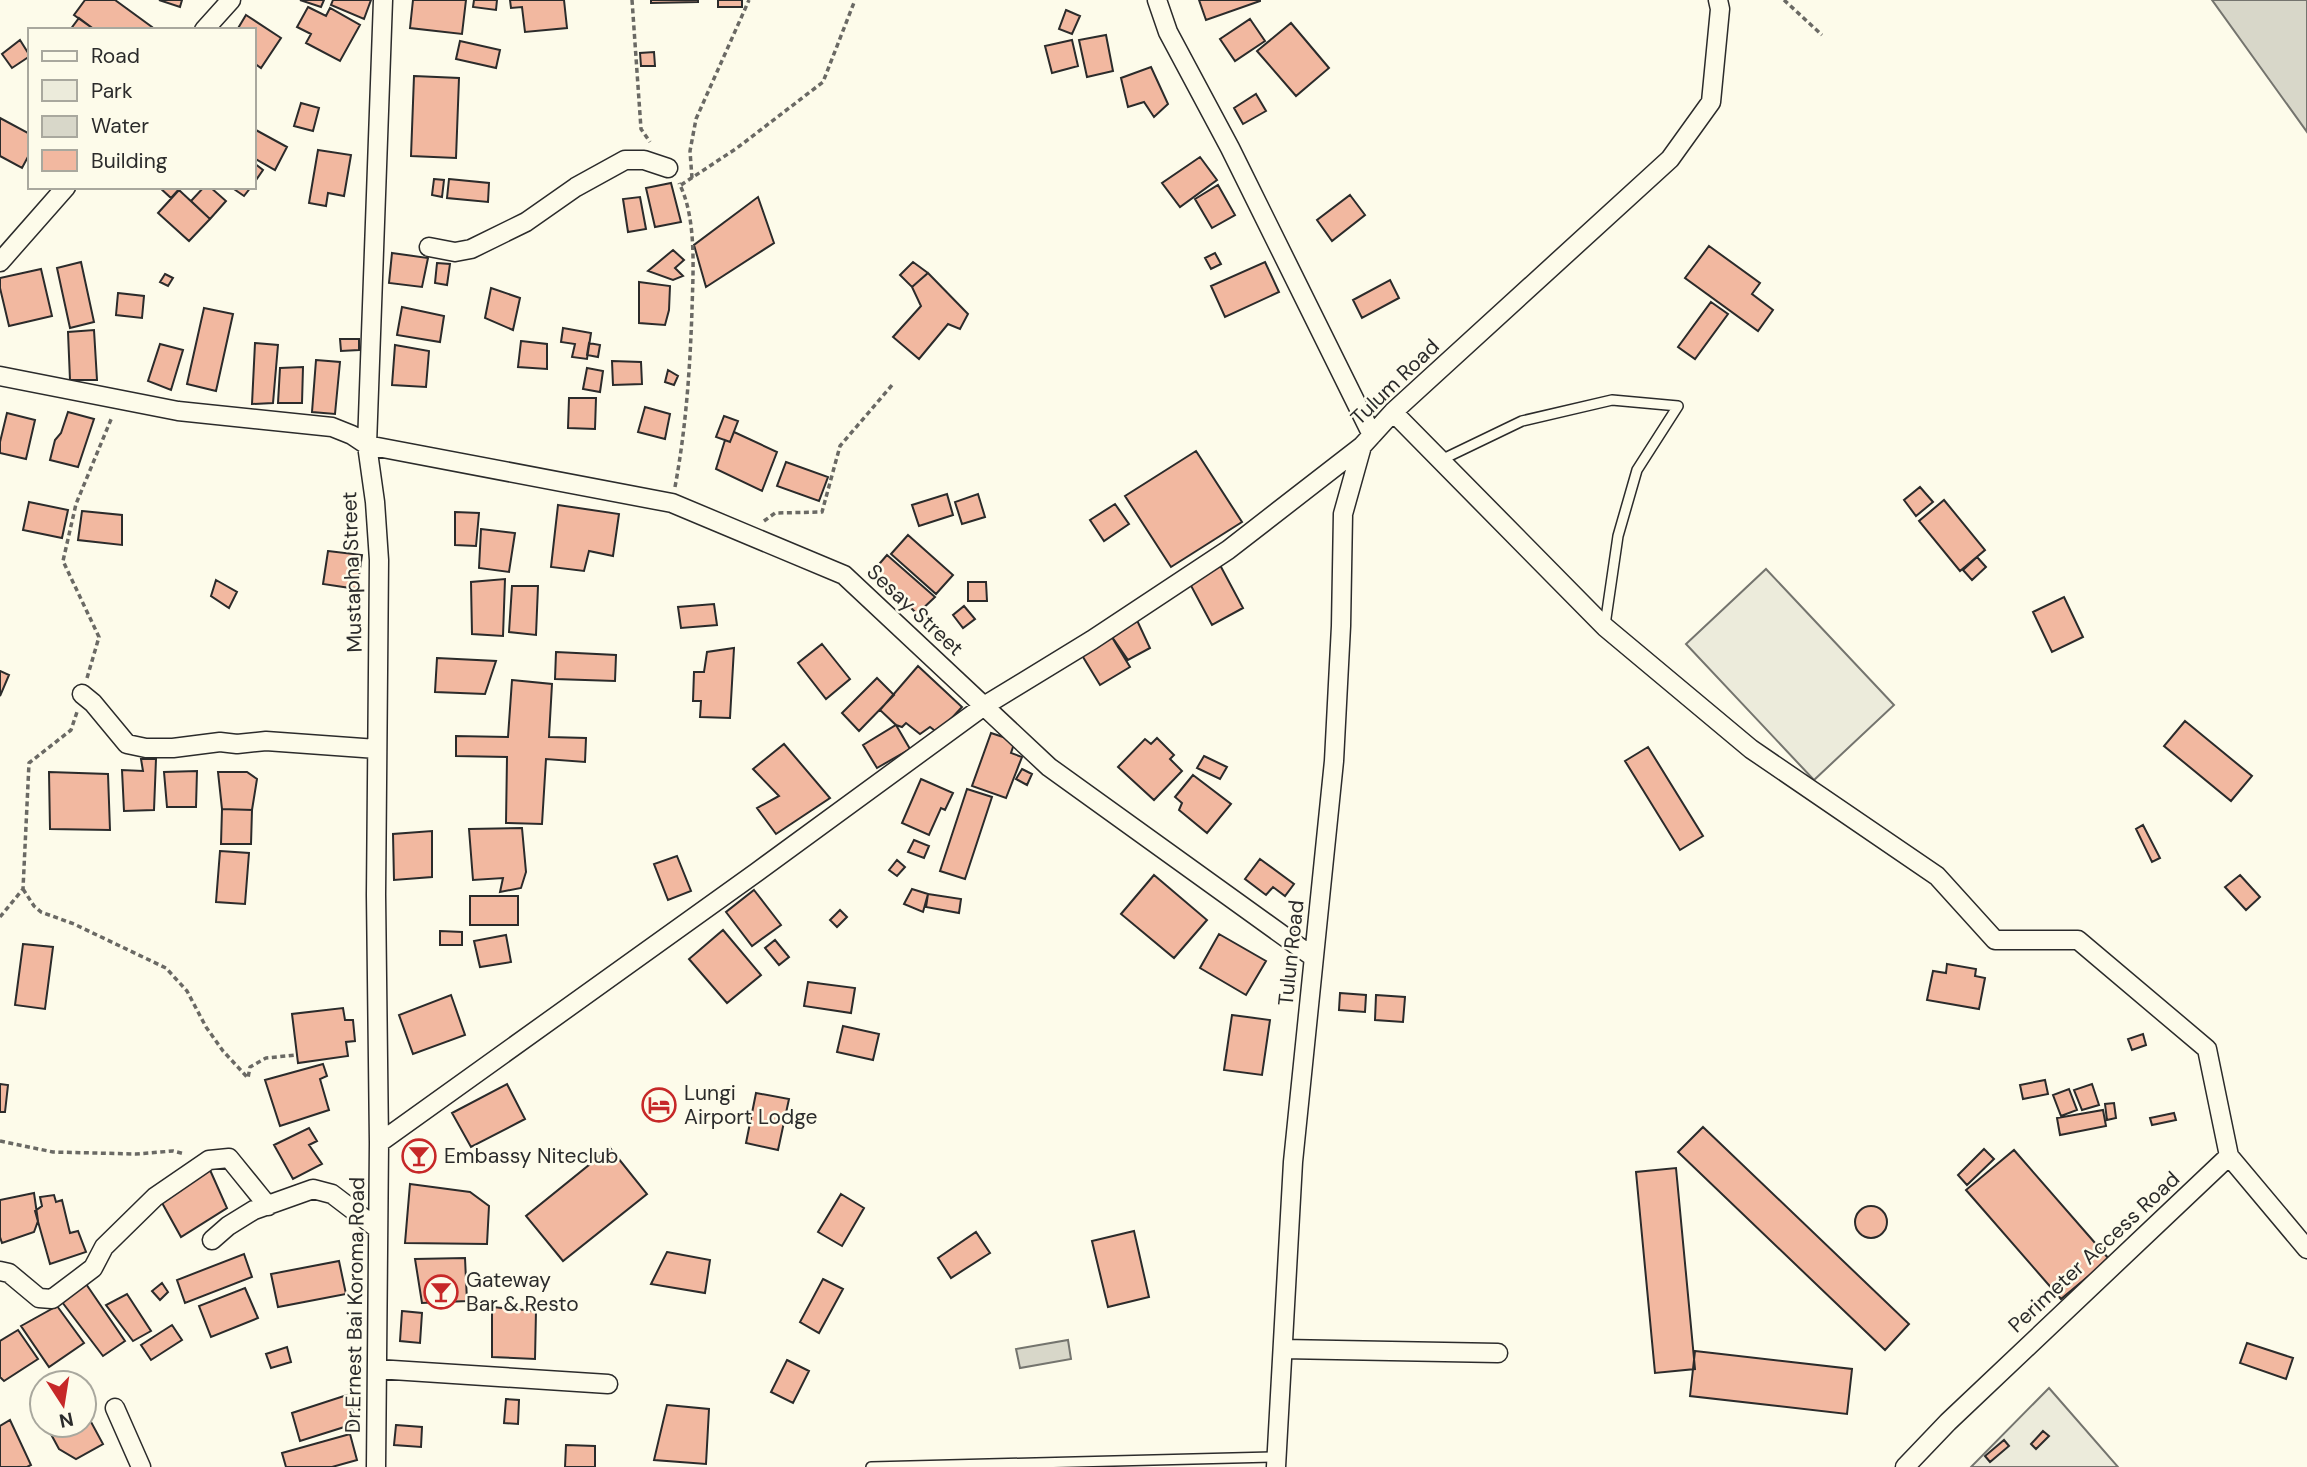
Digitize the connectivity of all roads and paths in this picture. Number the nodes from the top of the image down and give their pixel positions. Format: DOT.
graph roads {
  1 [pos="231,0"];
  2 [pos="383,0"];
  3 [pos="632,0"];
  4 [pos="749,0"];
  5 [pos="855,0"];
  6 [pos="1157,0"];
  7 [pos="1718,0"];
  8 [pos="1784,0"];
  9 [pos="206,28"];
  10 [pos="1822,36"];
  11 [pos="668,168"];
  12 [pos="692,178"];
  13 [pos="681,185"];
  14 [pos="64,189"];
  15 [pos="429,247"];
  16 [pos="0,262"];
  17 [pos="0,376"];
  18 [pos="892,384"];
  19 [pos="120,399"];
  20 [pos="1394,412"];
  21 [pos="1367,440"];
  22 [pos="367,446"];
  23 [pos="1441,460"];
  24 [pos="672,503"];
  25 [pos="745,534"];
  26 [pos="1605,626"];
  27 [pos="82,694"];
  28 [pos="985,706"];
  29 [pos="377,749"];
  30 [pos="23,889"];
  31 [pos="0,917"];
  32 [pos="1313,957"];
  33 [pos="296,1055"];
  34 [pos="0,1141"];
  35 [pos="379,1143"];
  36 [pos="2229,1156"];
  37 [pos="201,1165"];
  38 [pos="268,1206"];
  39 [pos="378,1229"];
  40 [pos="212,1240"];
  41 [pos="2307,1249"];
  42 [pos="0,1271"];
  43 [pos="1283,1349"];
  44 [pos="1498,1353"];
  45 [pos="377,1369"];
  46 [pos="608,1384"];
  47 [pos="114,1408"];
  48 [pos="1276,1462"];
  49 [pos="141,1467"];
  50 [pos="376,1467"];
  51 [pos="871,1467"];
  52 [pos="1905,1467"];
  1 -- 9 [label="street"];
  2 -- 22 [label="street, Mustapha Street"];
  3 -- 11 [label="path"];
  4 -- 12 [label="path"];
  5 -- 12 [label="path"];
  6 -- 21 [label="street"];
  7 -- 20 [label="street, Tulum Road"];
  8 -- 10 [label="path"];
  11 -- 13 [label="path"];
  11 -- 15 [label="street"];
  12 -- 13 [label="path"];
  13 -- 24 [label="path"];
  14 -- 16 [label="street"];
  17 -- 19 [label="street, Sesay Street"];
  18 -- 25 [label="path"];
  19 -- 22 [label="street, Sesay Street"];
  19 -- 27 [label="path"];
  20 -- 21 [label="street, Tulum Road"];
  20 -- 23 [label="street"];
  21 -- 28 [label="street, Tulum Road"];
  21 -- 32 [label="street, Tulun Road"];
  22 -- 24 [label="street, Sesay Street"];
  22 -- 29 [label="street, Mustapha Street"];
  23 -- 26 [label="street"];
  23 -- 26 [label="lane"];
  24 -- 25 [label="street, Sesay Street"];
  25 -- 28 [label="street, Sesay Street"];
  26 -- 36 [label="street"];
  27 -- 29 [label="street"];
  27 -- 30 [label="path"];
  28 -- 32 [label="street, Sesay Street"];
  28 -- 35 [label="street, Tulum Road"];
  29 -- 35 [label="street, Mustapha Street"];
  30 -- 31 [label="path"];
  30 -- 33 [label="path"];
  32 -- 43 [label="street, Tulun Road"];
  34 -- 37 [label="path"];
  35 -- 39 [label="street, Dr.Ernest Bai Koroma Road"];
  36 -- 41 [label="street"];
  36 -- 52 [label="street, Perimeter Access Road"];
  37 -- 38 [label="street"];
  37 -- 42 [label="street"];
  38 -- 39 [label="street"];
  38 -- 40 [label="street"];
  39 -- 45 [label="street, Dr.Ernest Bai Koroma Road"];
  43 -- 44 [label="street"];
  43 -- 48 [label="street, Tulun Road"];
  45 -- 46 [label="street"];
  45 -- 50 [label="street, Dr.Ernest Bai Koroma Road"];
  47 -- 49 [label="street"];
  48 -- 51 [label="lane"];
}
